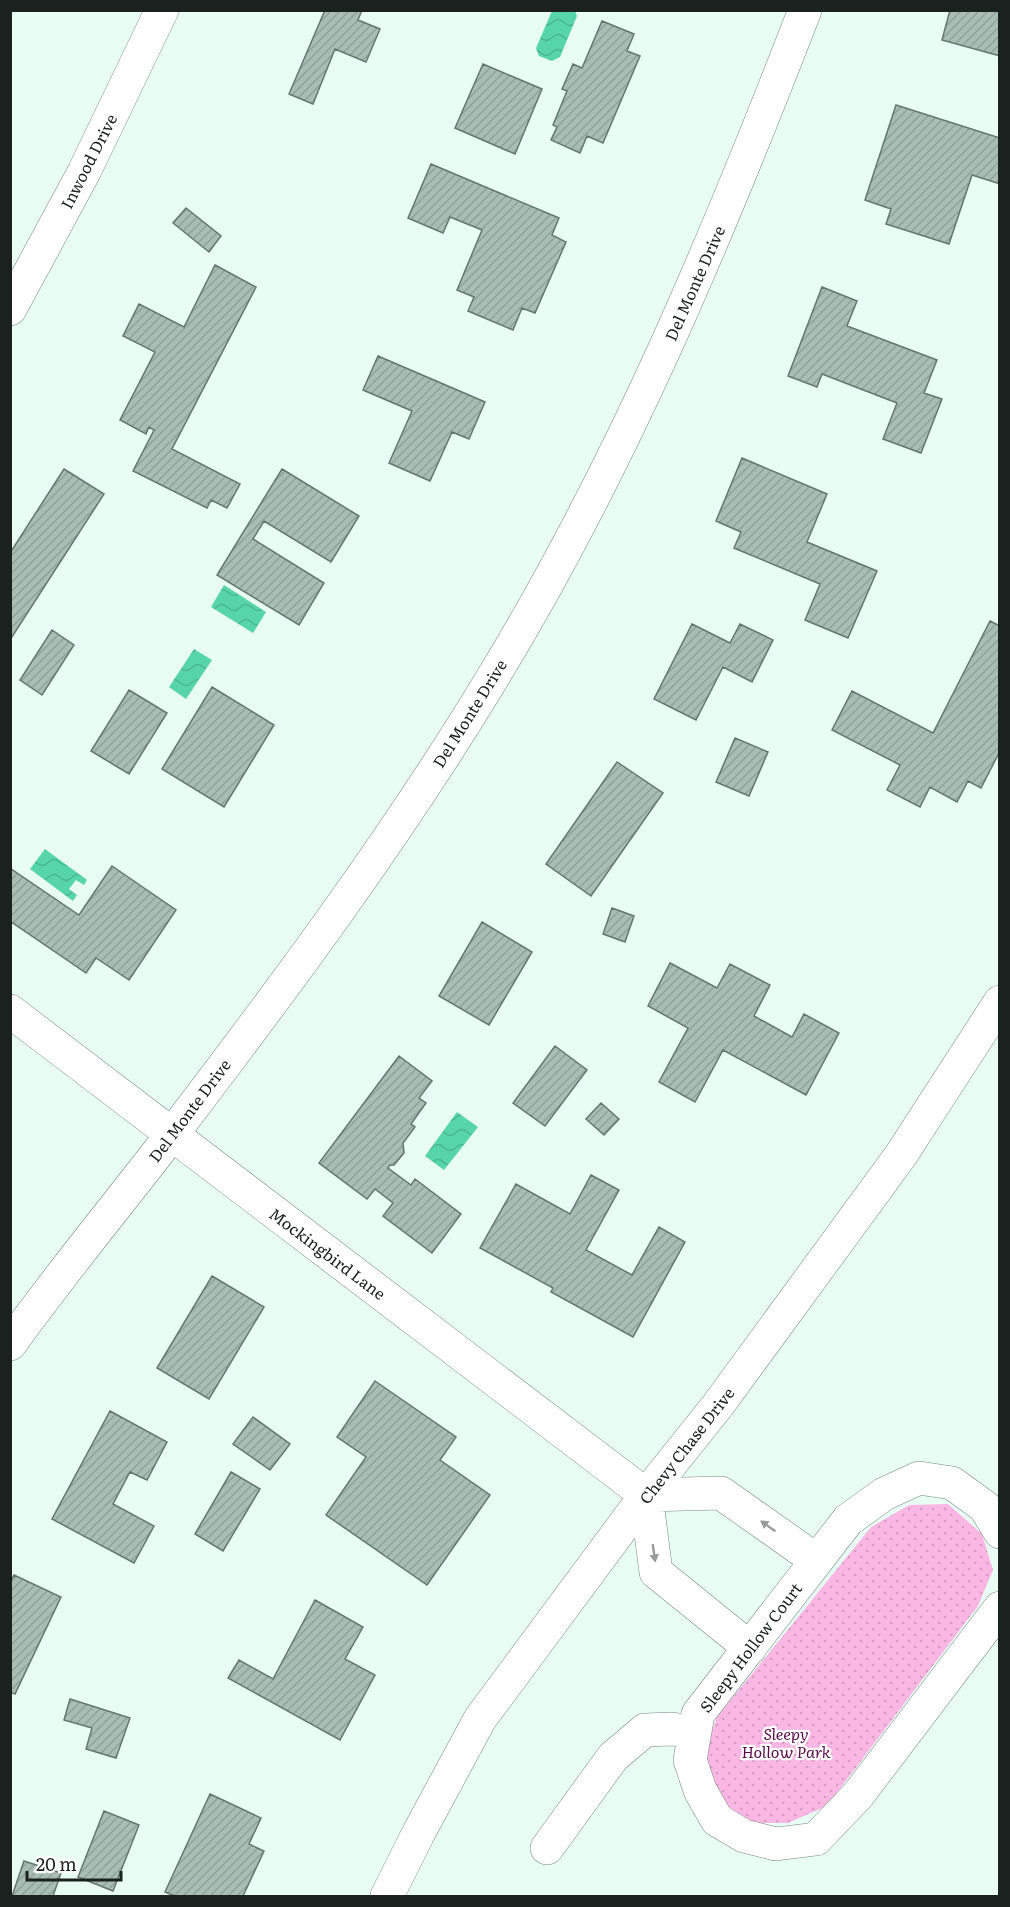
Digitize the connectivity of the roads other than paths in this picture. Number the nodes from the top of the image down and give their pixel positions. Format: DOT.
graph roads {
  1 [pos="162,10"];
  2 [pos="805,10"];
  3 [pos="10,309"];
  4 [pos="999,1002"];
  5 [pos="10,1011"];
  6 [pos="172,1134"];
  7 [pos="10,1344"];
  8 [pos="646,1495"];
  9 [pos="999,1532"];
  10 [pos="816,1560"];
  11 [pos="999,1608"];
  12 [pos="750,1648"];
  13 [pos="695,1732"];
  14 [pos="547,1848"];
  15 [pos="387,1896"];
  1 -- 3 [label="street, Inwood Drive"];
  2 -- 6 [label="street, Del Monte Drive"];
  4 -- 8 [label="street, Chevy Chase Drive"];
  5 -- 6 [label="street, Mockingbird Lane"];
  6 -- 7 [label="street, Del Monte Drive"];
  6 -- 8 [label="street, Mockingbird Lane"];
  10 -- 8 [label="street, one-way"];
  8 -- 12 [label="street, one-way"];
  8 -- 15 [label="street, Chevy Chase Drive"];
  9 -- 10 [label="street, Sleepy Hollow Court"];
  10 -- 12 [label="street, Sleepy Hollow Court"];
  11 -- 13 [label="street, Sleepy Hollow Court"];
  12 -- 13 [label="street, Sleepy Hollow Court"];
  13 -- 14 [label="street"];
}
